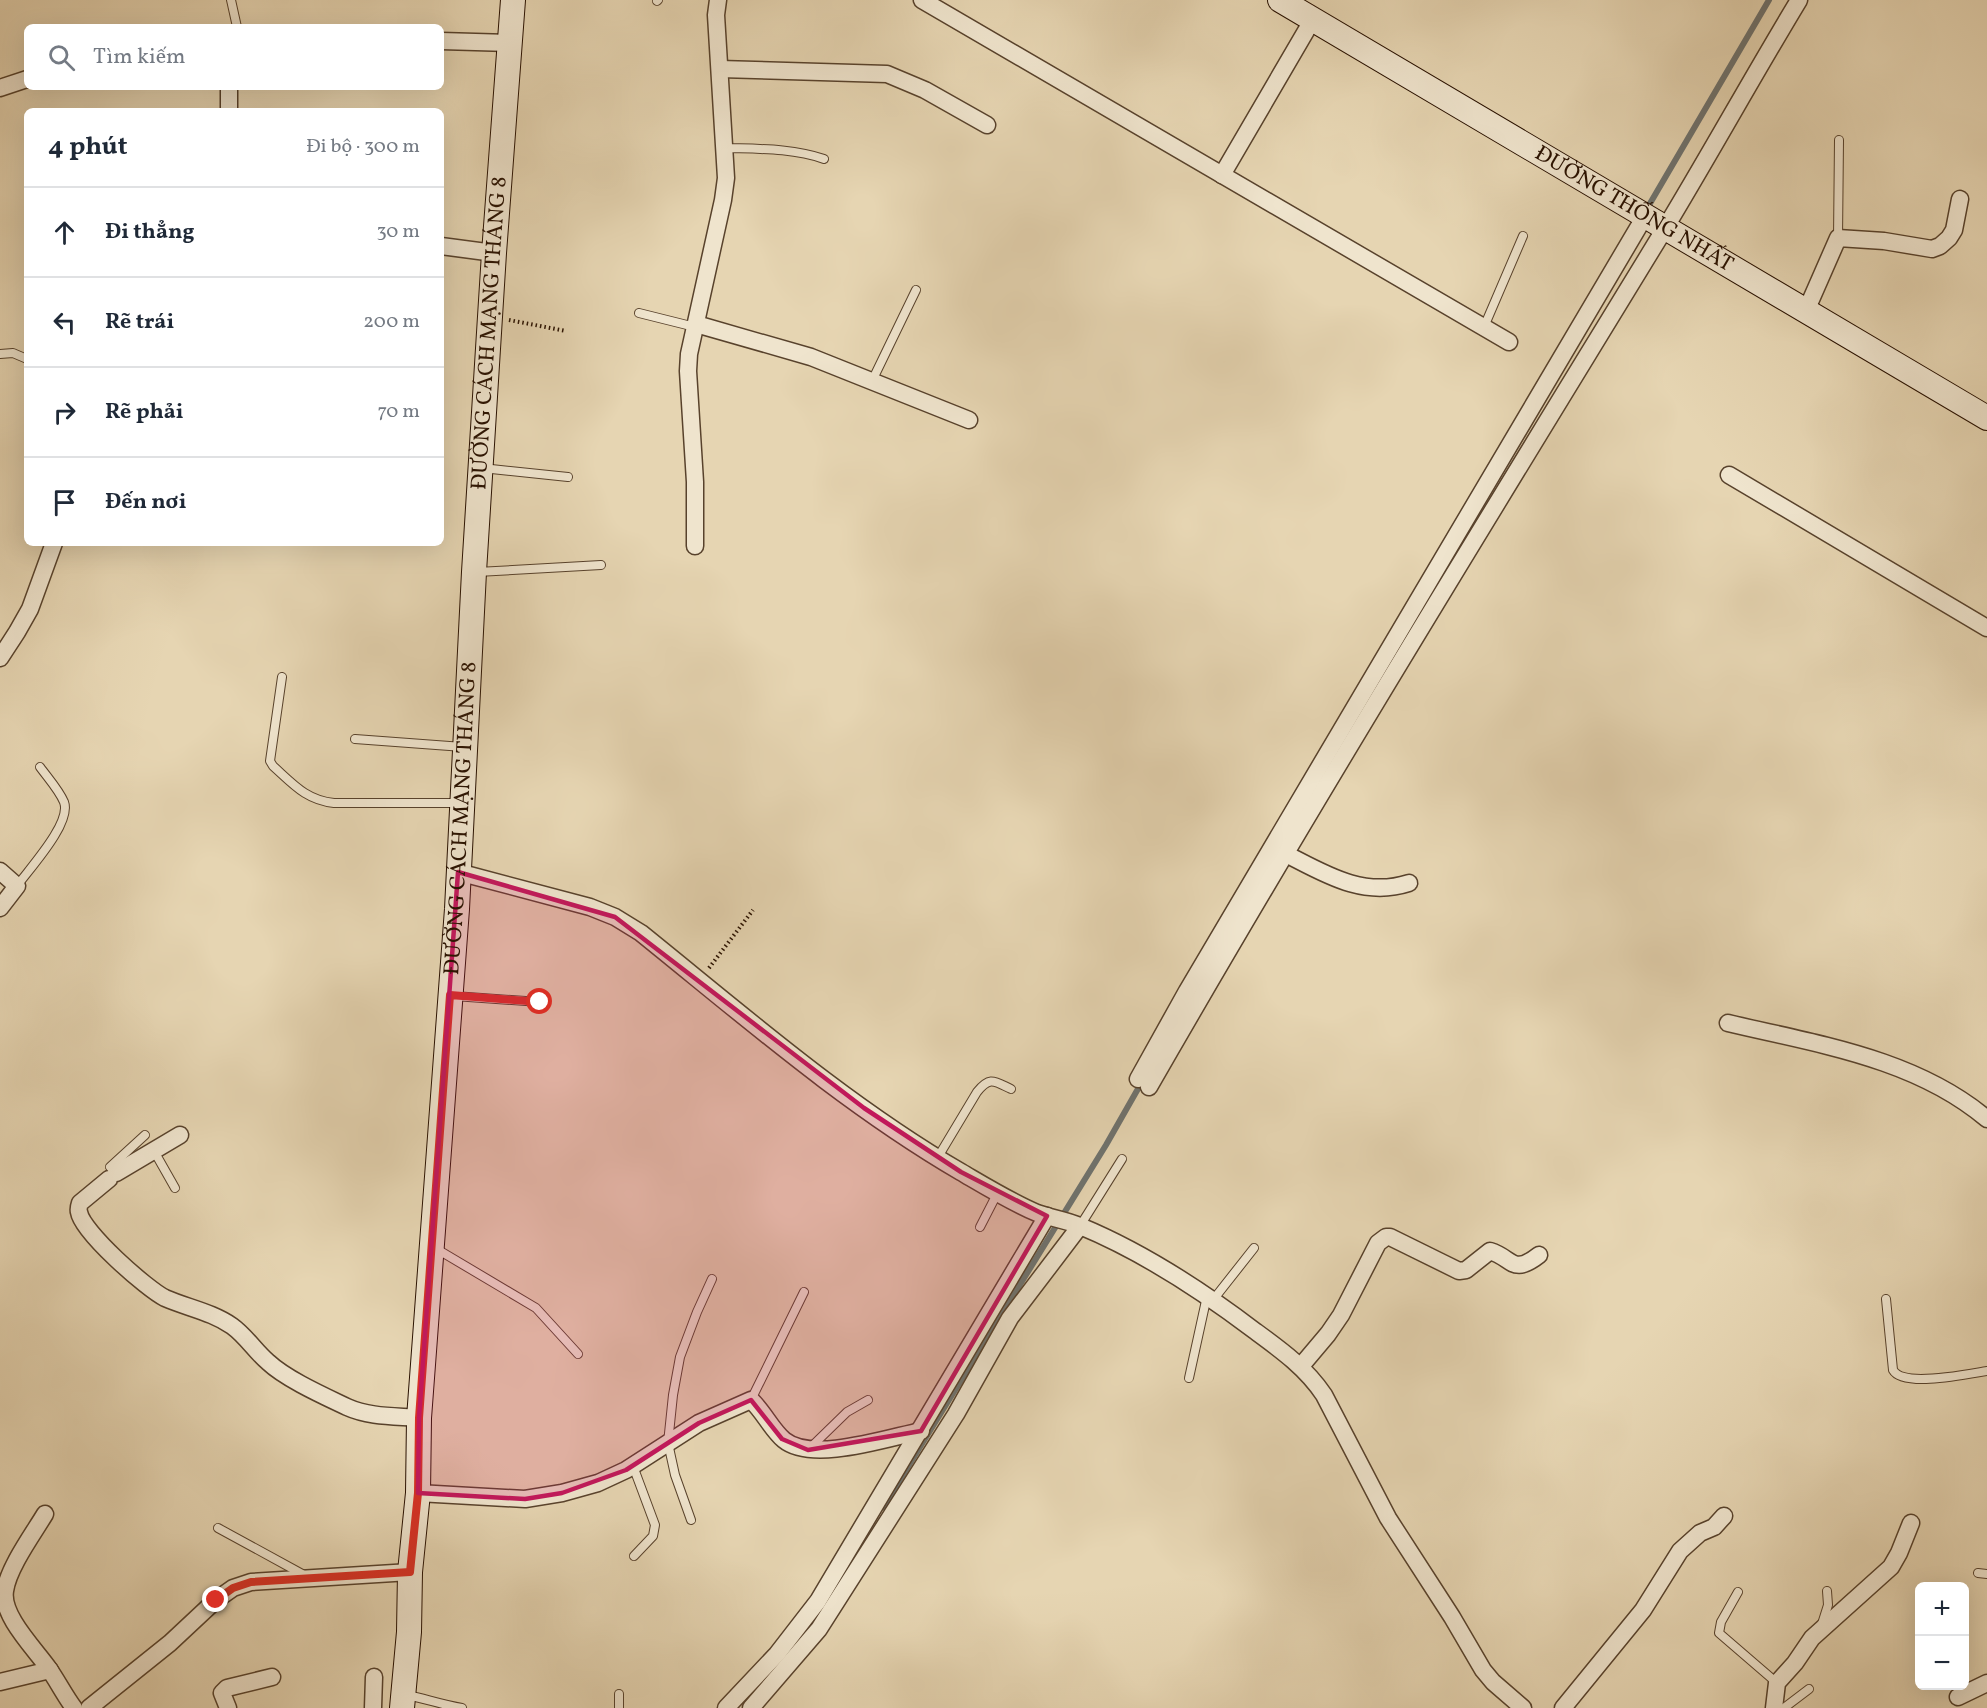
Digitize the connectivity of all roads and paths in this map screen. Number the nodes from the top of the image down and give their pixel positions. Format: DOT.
graph roads {
  1 [pos="231,0"];
  2 [pos="513,0"];
  3 [pos="718,0"];
  4 [pos="922,0"];
  5 [pos="1280,0"];
  6 [pos="1799,0"];
  7 [pos="1313,19"];
  8 [pos="236,24"];
  9 [pos="444,41"];
  10 [pos="510,43"];
  11 [pos="720,69"];
  12 [pos="24,81"];
  13 [pos="0,88"];
  14 [pos="229,90"];
  15 [pos="229,108"];
  16 [pos="987,125"];
  17 [pos="1839,140"];
  18 [pos="726,148"];
  19 [pos="824,159"];
  20 [pos="1222,175"];
  21 [pos="1960,198"];
  22 [pos="1655,222"];
  23 [pos="1523,236"];
  24 [pos="1838,238"];
  25 [pos="444,246"];
  26 [pos="494,253"];
  27 [pos="916,290"];
  28 [pos="1806,311"];
  29 [pos="639,313"];
  30 [pos="490,316"];
  31 [pos="696,326"];
  32 [pos="1484,327"];
  33 [pos="566,331"];
  34 [pos="1509,342"];
  35 [pos="0,354"];
  36 [pos="24,358"];
  37 [pos="872,381"];
  38 [pos="1987,418"];
  39 [pos="969,420"];
  40 [pos="481,468"];
  41 [pos="1730,475"];
  42 [pos="568,477"];
  43 [pos="53,546"];
  44 [pos="695,546"];
  45 [pos="600,566"];
  46 [pos="474,572"];
  47 [pos="1987,628"];
  48 [pos="0,658"];
  49 [pos="282,677"];
  50 [pos="356,739"];
  51 [pos="465,747"];
  52 [pos="40,767"];
  53 [pos="462,803"];
  54 [pos="1286,854"];
  55 [pos="0,872"];
  56 [pos="458,872"];
  57 [pos="1408,883"];
  58 [pos="17,886"];
  59 [pos="0,908"];
  60 [pos="753,910"];
  61 [pos="700,980"];
  62 [pos="450,995"];
  63 [pos="540,1002"];
  64 [pos="1728,1023"];
  65 [pos="1011,1089"];
  66 [pos="1987,1119"];
  67 [pos="145,1135"];
  68 [pos="180,1135"];
  69 [pos="154,1151"];
  70 [pos="938,1157"];
  71 [pos="1122,1159"];
  72 [pos="108,1176"];
  73 [pos="176,1188"];
  74 [pos="999,1192"];
  75 [pos="1050,1216"];
  76 [pos="1075,1224"];
  77 [pos="980,1227"];
  78 [pos="432,1246"];
  79 [pos="1254,1248"];
  80 [pos="1539,1256"];
  81 [pos="712,1279"];
  82 [pos="804,1292"];
  83 [pos="1210,1298"];
  84 [pos="1886,1299"];
  85 [pos="578,1354"];
  86 [pos="1301,1366"];
  87 [pos="1987,1371"];
  88 [pos="1189,1378"];
  89 [pos="751,1400"];
  90 [pos="868,1400"];
  91 [pos="419,1418"];
  92 [pos="921,1431"];
  93 [pos="668,1443"];
  94 [pos="808,1450"];
  95 [pos="633,1466"];
  96 [pos="418,1493"];
  97 [pos="45,1514"];
  98 [pos="1724,1516"];
  99 [pos="691,1520"];
  100 [pos="1911,1523"];
  101 [pos="218,1528"];
  102 [pos="634,1556"];
  103 [pos="410,1572"];
  104 [pos="308,1577"];
  105 [pos="1827,1591"];
  106 [pos="1738,1592"];
  107 [pos="3,1598"];
  108 [pos="1820,1630"];
  109 [pos="50,1670"];
  110 [pos="272,1677"];
  111 [pos="374,1677"];
  112 [pos="0,1682"];
  113 [pos="1777,1683"];
  114 [pos="1987,1683"];
  115 [pos="1809,1689"];
  116 [pos="619,1694"];
  117 [pos="1958,1696"];
  118 [pos="403,1701"];
  119 [pos="74,1708"];
  120 [pos="89,1708"];
  121 [pos="228,1708"];
  122 [pos="373,1708"];
  123 [pos="462,1708"];
  124 [pos="619,1708"];
  125 [pos="726,1708"];
  126 [pos="751,1708"];
  127 [pos="1523,1708"];
  128 [pos="1563,1708"];
  129 [pos="1774,1708"];
  130 [pos="1784,1708"];
  1 -- 8 [label="lane"];
  2 -- 10 [label="street, ĐƯỜNG CÁCH MẠNG THÁNG 8"];
  3 -- 11 [label="street"];
  4 -- 20 [label="street"];
  5 -- 7 [label="street, ĐƯỜNG THỐNG NHẤT"];
  6 -- 22 [label="street"];
  7 -- 20 [label="street"];
  7 -- 22 [label="street, ĐƯỜNG THỐNG NHẤT"];
  9 -- 10 [label="street"];
  10 -- 26 [label="street, ĐƯỜNG CÁCH MẠNG THÁNG 8"];
  11 -- 16 [label="street"];
  11 -- 18 [label="street"];
  12 -- 13 [label="street"];
  14 -- 15 [label="street"];
  17 -- 24 [label="lane"];
  18 -- 19 [label="lane"];
  18 -- 31 [label="street"];
  20 -- 32 [label="street"];
  21 -- 24 [label="street"];
  22 -- 28 [label="street, ĐƯỜNG THỐNG NHẤT"];
  22 -- 54 [label="street"];
  22 -- 54 [label="street"];
  23 -- 32 [label="lane"];
  24 -- 28 [label="street"];
  25 -- 26 [label="street"];
  26 -- 30 [label="street, ĐƯỜNG CÁCH MẠNG THÁNG 8"];
  27 -- 37 [label="lane"];
  28 -- 38 [label="street, ĐƯỜNG THỐNG NHẤT"];
  29 -- 31 [label="lane"];
  30 -- 33 [label="path"];
  30 -- 40 [label="street, ĐƯỜNG CÁCH MẠNG THÁNG 8"];
  31 -- 37 [label="street"];
  31 -- 44 [label="street"];
  32 -- 34 [label="street"];
  35 -- 36 [label="lane"];
  37 -- 39 [label="street"];
  40 -- 42 [label="lane"];
  40 -- 46 [label="street, ĐƯỜNG CÁCH MẠNG THÁNG 8"];
  41 -- 47 [label="street"];
  43 -- 48 [label="street"];
  45 -- 46 [label="lane"];
  46 -- 51 [label="street, ĐƯỜNG CÁCH MẠNG THÁNG 8"];
  49 -- 53 [label="lane"];
  50 -- 51 [label="lane"];
  51 -- 53 [label="street, ĐƯỜNG CÁCH MẠNG THÁNG 8"];
  52 -- 58 [label="lane"];
  53 -- 56 [label="street, ĐƯỜNG CÁCH MẠNG THÁNG 8"];
  54 -- 57 [label="street"];
  55 -- 58 [label="street"];
  56 -- 61 [label="street"];
  56 -- 62 [label="street, ĐƯỜNG CÁCH MẠNG THÁNG 8"];
  58 -- 59 [label="street"];
  60 -- 61 [label="path"];
  61 -- 70 [label="street"];
  62 -- 63 [label="lane"];
  62 -- 78 [label="street, ĐƯỜNG CÁCH MẠNG THÁNG 8"];
  64 -- 66 [label="street"];
  65 -- 70 [label="lane"];
  67 -- 72 [label="lane"];
  68 -- 69 [label="street"];
  69 -- 72 [label="street"];
  69 -- 73 [label="lane"];
  70 -- 74 [label="street"];
  71 -- 76 [label="lane"];
  72 -- 91 [label="street"];
  74 -- 75 [label="street"];
  74 -- 77 [label="lane"];
  75 -- 76 [label="street"];
  75 -- 92 [label="street"];
  76 -- 83 [label="street"];
  76 -- 126 [label="street"];
  78 -- 85 [label="lane"];
  78 -- 91 [label="street, ĐƯỜNG CÁCH MẠNG THÁNG 8"];
  79 -- 83 [label="lane"];
  80 -- 86 [label="street"];
  81 -- 93 [label="lane"];
  82 -- 89 [label="lane"];
  83 -- 86 [label="street"];
  83 -- 88 [label="lane"];
  84 -- 87 [label="lane"];
  86 -- 127 [label="street"];
  89 -- 93 [label="street"];
  89 -- 94 [label="street"];
  90 -- 94 [label="lane"];
  91 -- 96 [label="street, ĐƯỜNG CÁCH MẠNG THÁNG 8"];
  92 -- 94 [label="street"];
  92 -- 125 [label="street"];
  93 -- 95 [label="street"];
  93 -- 99 [label="lane"];
  95 -- 96 [label="street"];
  95 -- 102 [label="lane"];
  96 -- 103 [label="street, ĐƯỜNG CÁCH MẠNG THÁNG 8"];
  97 -- 107 [label="street"];
  98 -- 128 [label="street"];
  100 -- 108 [label="street"];
  101 -- 104 [label="lane"];
  103 -- 104 [label="street"];
  103 -- 118 [label="street, ĐƯỜNG CÁCH MẠNG THÁNG 8"];
  104 -- 120 [label="street"];
  105 -- 108 [label="lane"];
  106 -- 113 [label="lane"];
  107 -- 109 [label="street"];
  108 -- 113 [label="street"];
  109 -- 112 [label="street"];
  109 -- 119 [label="street"];
  110 -- 121 [label="street"];
  111 -- 122 [label="street"];
  113 -- 129 [label="street"];
  114 -- 117 [label="street"];
  115 -- 130 [label="lane"];
  116 -- 124 [label="lane"];
  118 -- 123 [label="lane"];
}
